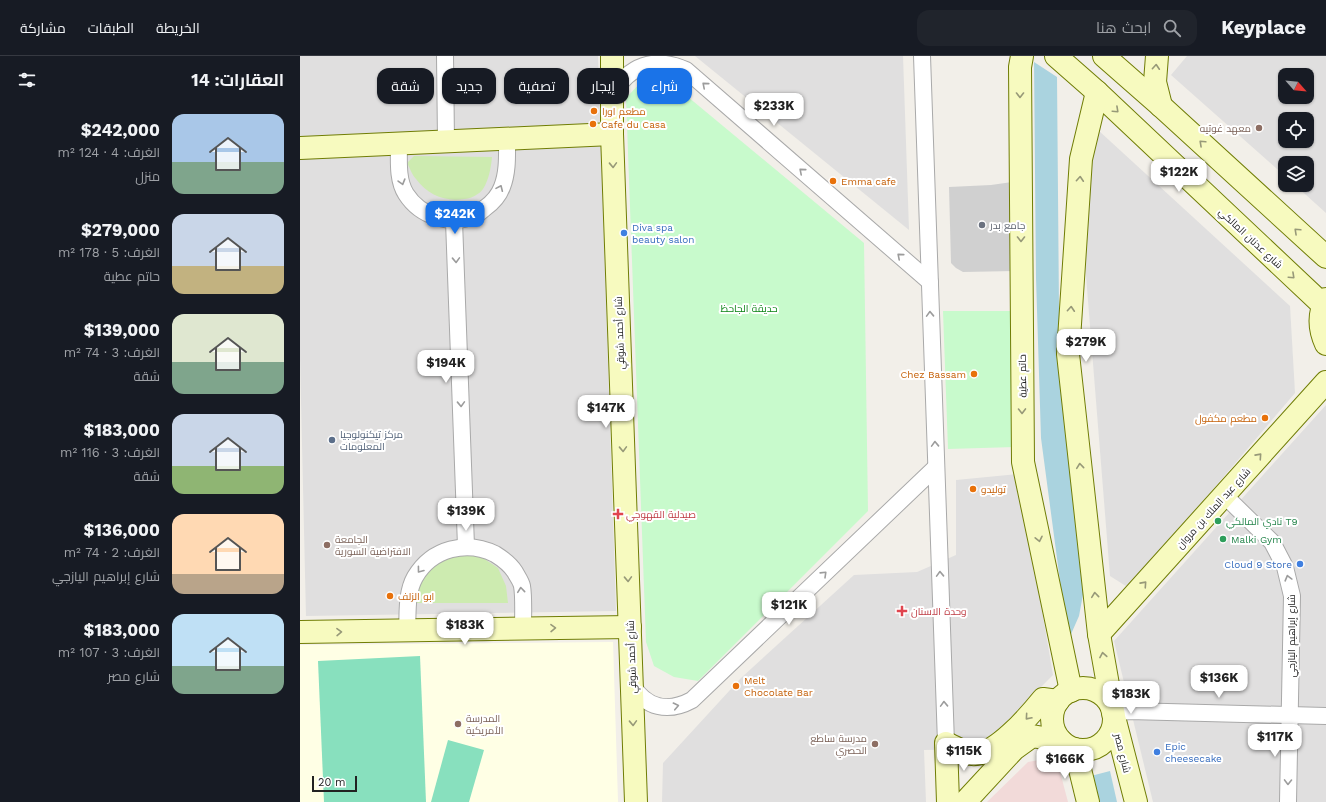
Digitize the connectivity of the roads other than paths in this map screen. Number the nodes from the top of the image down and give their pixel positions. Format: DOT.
graph roads {
  1 [pos="445,56"];
  2 [pos="612,56"];
  3 [pos="922,56"];
  4 [pos="1022,56"];
  5 [pos="1056,56"];
  6 [pos="1157,56"];
  7 [pos="1115,58"];
  8 [pos="612,68"];
  9 [pos="629,73"];
  10 [pos="1097,92"];
  11 [pos="611,104"];
  12 [pos="1161,106"];
  13 [pos="612,134"];
  14 [pos="507,139"];
  15 [pos="446,141"];
  16 [pos="399,144"];
  17 [pos="300,148"];
  18 [pos="454,221"];
  19 [pos="1326,257"];
  20 [pos="930,282"];
  21 [pos="1324,302"];
  22 [pos="1326,344"];
  23 [pos="1326,382"];
  24 [pos="936,467"];
  25 [pos="1224,495"];
  26 [pos="466,546"];
  27 [pos="630,627"];
  28 [pos="523,629"];
  29 [pos="407,630"];
  30 [pos="300,632"];
  31 [pos="1100,634"];
  32 [pos="632,685"];
  33 [pos="1065,696"];
  34 [pos="1113,713"];
  35 [pos="1290,715"];
  36 [pos="1326,716"];
  37 [pos="946,743"];
  38 [pos="1068,745"];
  39 [pos="636,802"];
  40 [pos="948,802"];
  41 [pos="965,802"];
  42 [pos="1088,802"];
  43 [pos="1136,802"];
  44 [pos="1288,802"];
  1 -- 15 [label="street"];
  2 -- 8 [label="street, شارع أحمد شوقي"];
  3 -- 20 [label="street"];
  4 -- 33 [label="street, حاتم عطية, one-way"];
  5 -- 10 [label="street, شارع عدنان المالكي"];
  12 -- 6 [label="street, one-way"];
  7 -- 12 [label="street"];
  20 -- 9 [label="street, one-way"];
  10 -- 21 [label="street, شارع عدنان المالكي, one-way"];
  31 -- 10 [label="street, one-way"];
  11 -- 13 [label="street, شارع أحمد شوقي"];
  19 -- 12 [label="street, one-way"];
  13 -- 14 [label="street"];
  13 -- 27 [label="street, شارع أحمد شوقي, one-way"];
  14 -- 15 [label="street"];
  18 -- 14 [label="street, one-way"];
  15 -- 16 [label="street"];
  16 -- 17 [label="street"];
  16 -- 18 [label="street, one-way"];
  18 -- 26 [label="street, one-way"];
  24 -- 20 [label="street, one-way"];
  21 -- 22 [label="street"];
  25 -- 23 [label="street, شارع عبد الملك بن مروان, one-way"];
  32 -- 24 [label="street, one-way"];
  37 -- 24 [label="street, one-way"];
  31 -- 25 [label="street, شارع عبد الملك بن مروان, one-way"];
  35 -- 25 [label="street, شارع إبراهيم اليازجي, one-way"];
  28 -- 26 [label="street, one-way"];
  26 -- 29 [label="street, one-way"];
  28 -- 27 [label="street, one-way"];
  27 -- 32 [label="street, شارع أحمد شوقي"];
  28 -- 29 [label="street"];
  30 -- 29 [label="street, one-way"];
  34 -- 31 [label="street, شارع مصر, one-way"];
  32 -- 39 [label="street, شارع أحمد شوقي, one-way"];
  33 -- 34 [label="street"];
  33 -- 37 [label="street, one-way"];
  33 -- 38 [label="street"];
  34 -- 35 [label="street"];
  34 -- 38 [label="street"];
  34 -- 43 [label="street, شارع مصر"];
  35 -- 36 [label="street"];
  35 -- 44 [label="street, شارع إبراهيم اليازجي, one-way"];
  37 -- 40 [label="street"];
  38 -- 41 [label="street"];
  38 -- 42 [label="street"];
}
